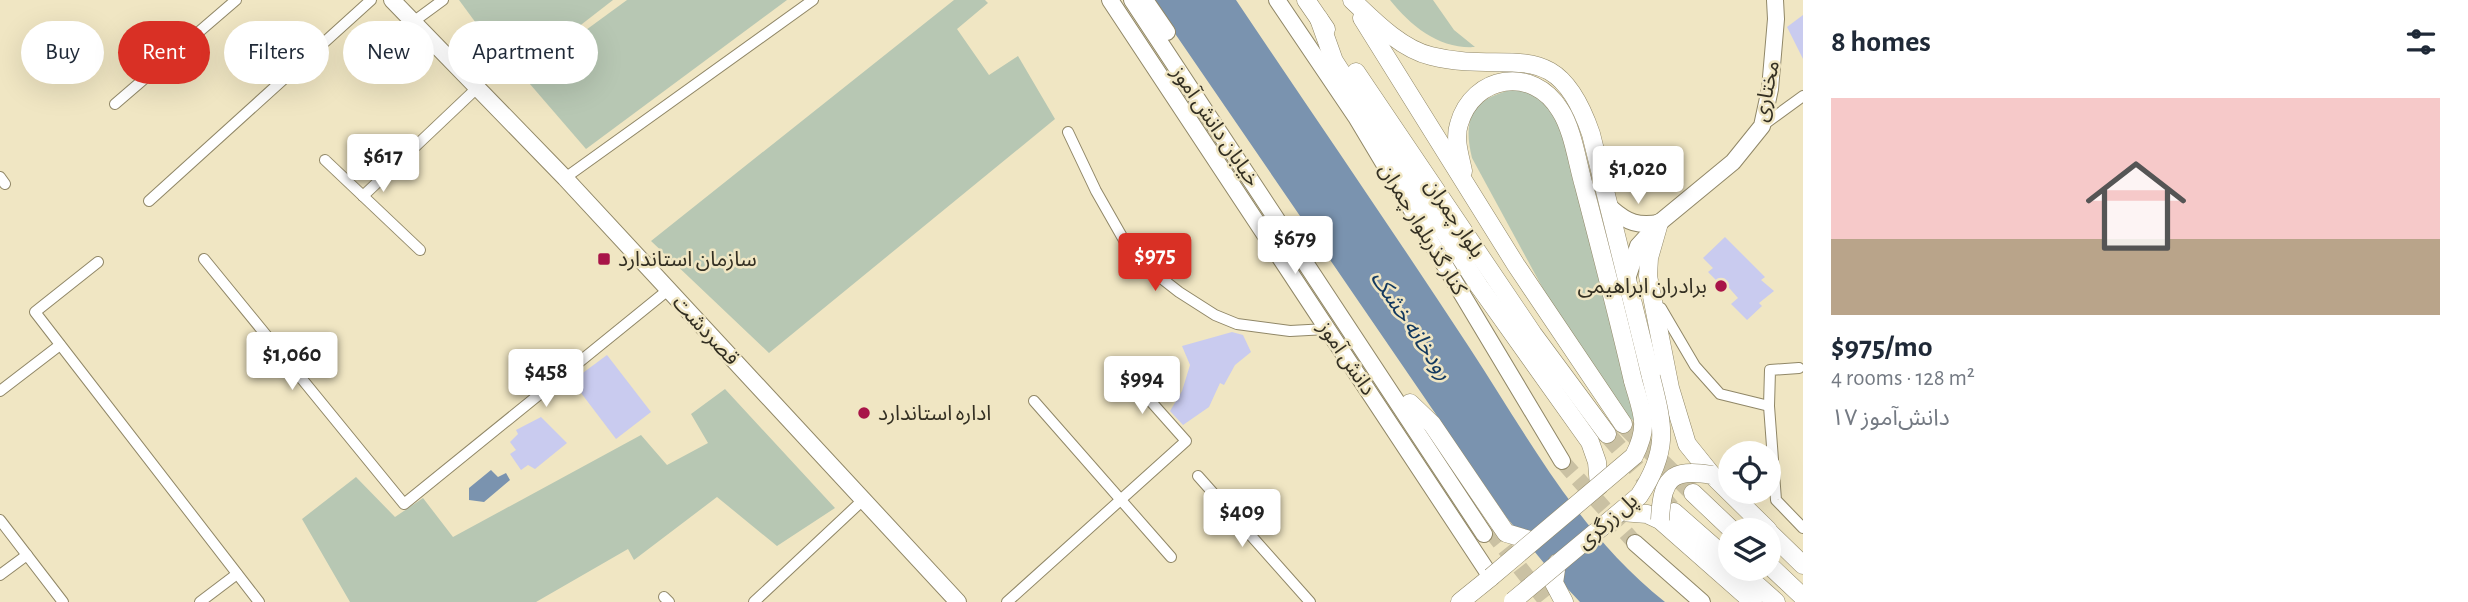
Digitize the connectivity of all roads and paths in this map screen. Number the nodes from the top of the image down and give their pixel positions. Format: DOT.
graph roads {
  1 [pos="236,0"];
  2 [pos="371,0"];
  3 [pos="392,0"];
  4 [pos="443,0"];
  5 [pos="812,0"];
  6 [pos="1110,0"];
  7 [pos="1132,0"];
  8 [pos="1145,0"];
  9 [pos="1277,0"];
  10 [pos="1306,0"];
  11 [pos="1351,0"];
  12 [pos="1775,0"];
  13 [pos="1319,19"];
  14 [pos="412,21"];
  15 [pos="414,21"];
  16 [pos="434,44"];
  17 [pos="477,88"];
  18 [pos="1803,96"];
  19 [pos="115,104"];
  20 [pos="1762,125"];
  21 [pos="1068,132"];
  22 [pos="325,160"];
  23 [pos="565,178"];
  24 [pos="1467,185"];
  25 [pos="363,196"];
  26 [pos="149,201"];
  27 [pos="1612,209"];
  28 [pos="1659,223"];
  29 [pos="420,250"];
  30 [pos="204,259"];
  31 [pos="97,262"];
  32 [pos="1648,276"];
  33 [pos="1627,279"];
  34 [pos="668,290"];
  35 [pos="1327,329"];
  36 [pos="60,345"];
  37 [pos="1799,368"];
  38 [pos="1122,369"];
  39 [pos="0,391"];
  40 [pos="1034,401"];
  41 [pos="1410,403"];
  42 [pos="1769,406"];
  43 [pos="1623,424"];
  44 [pos="1607,434"];
  45 [pos="1562,461"];
  46 [pos="1712,475"];
  47 [pos="1198,476"];
  48 [pos="1599,486"];
  49 [pos="1693,493"];
  50 [pos="863,500"];
  51 [pos="1121,500"];
  52 [pos="1621,512"];
  53 [pos="1667,516"];
  54 [pos="1719,518"];
  55 [pos="1755,518"];
  56 [pos="0,520"];
  57 [pos="1490,527"];
  58 [pos="1803,528"];
  59 [pos="1533,541"];
  60 [pos="1635,544"];
  61 [pos="1781,544"];
  62 [pos="1718,553"];
  63 [pos="27,555"];
  64 [pos="1171,557"];
  65 [pos="1558,563"];
  66 [pos="1803,565"];
  67 [pos="237,574"];
  68 [pos="0,575"];
  69 [pos="1781,576"];
  70 [pos="1492,577"];
  71 [pos="1752,581"];
  72 [pos="1803,597"];
  73 [pos="63,602"];
  74 [pos="200,602"];
  75 [pos="259,602"];
  76 [pos="754,602"];
  77 [pos="958,602"];
  78 [pos="1007,602"];
  79 [pos="1310,602"];
  80 [pos="1460,602"];
  81 [pos="1512,602"];
  82 [pos="1564,602"];
  83 [pos="1702,602"];
  84 [pos="1753,602"];
  85 [pos="1776,602"];
  1 -- 19 [label="street"];
  2 -- 26 [label="street"];
  3 -- 14 [label="main road, قصردشت"];
  4 -- 15 [label="street"];
  5 -- 23 [label="street"];
  6 -- 35 [label="main road, دانش آموز"];
  7 -- 57 [label="main road, خیابان دانش آموز"];
  8 -- 41 [label="main road, خیابان دانش آموز"];
  9 -- 45 [label="main road, کنار گذربلوار چمران"];
  10 -- 13 [label="main road, بلوار چمران"];
  11 -- 24 [label="main road, بلوار چمران"];
  11 -- 27 [label="main road, پل زرگری"];
  12 -- 20 [label="main road, مختاری"];
  13 -- 44 [label="main road, بلوار چمران"];
  13 -- 48 [label="main road"];
  16 -- 17 [label="main road, قصردشت"];
  17 -- 23 [label="main road, قصردشت"];
  17 -- 25 [label="street"];
  18 -- 20 [label="street"];
  20 -- 28 [label="main road, مختاری"];
  21 -- 35 [label="street"];
  22 -- 25 [label="street"];
  23 -- 34 [label="main road, قصردشت"];
  24 -- 43 [label="main road, بلوار چمران"];
  24 -- 48 [label="main road, پل زرگری, bridge"];
  25 -- 29 [label="street"];
  27 -- 28 [label="main road"];
  27 -- 33 [label="main road, پل زرگری"];
  28 -- 32 [label="main road"];
  28 -- 33 [label="main road, مختاری"];
  30 -- 34 [label="street"];
  31 -- 36 [label="street"];
  32 -- 42 [label="street"];
  32 -- 46 [label="main road"];
  33 -- 52 [label="main road, پل زرگری, bridge"];
  34 -- 50 [label="main road, قصردشت"];
  35 -- 70 [label="main road, دانش آموز"];
  36 -- 39 [label="street"];
  36 -- 67 [label="street"];
  37 -- 42 [label="street"];
  38 -- 51 [label="street"];
  40 -- 51 [label="street"];
  41 -- 57 [label="main road"];
  42 -- 58 [label="street"];
  46 -- 53 [label="main road, bridge"];
  46 -- 55 [label="main road"];
  47 -- 79 [label="street"];
  48 -- 59 [label="main road, پل زرگری, bridge"];
  49 -- 54 [label="main road"];
  50 -- 76 [label="street"];
  50 -- 77 [label="main road, قصردشت"];
  51 -- 64 [label="street"];
  51 -- 78 [label="street"];
  52 -- 53 [label="main road"];
  52 -- 65 [label="main road, پل زرگری, bridge"];
  53 -- 62 [label="main road"];
  53 -- 84 [label="main road"];
  56 -- 63 [label="street"];
  57 -- 59 [label="main road"];
  59 -- 70 [label="main road, پل زرگری, bridge"];
  60 -- 83 [label="main road"];
  61 -- 66 [label="main road"];
  63 -- 68 [label="street"];
  63 -- 73 [label="street"];
  65 -- 81 [label="main road, پل زرگری, bridge"];
  65 -- 82 [label="main road"];
  67 -- 74 [label="street"];
  67 -- 75 [label="street"];
  69 -- 72 [label="main road"];
  70 -- 80 [label="main road, پل زرگری"];
  71 -- 85 [label="main road"];
}
